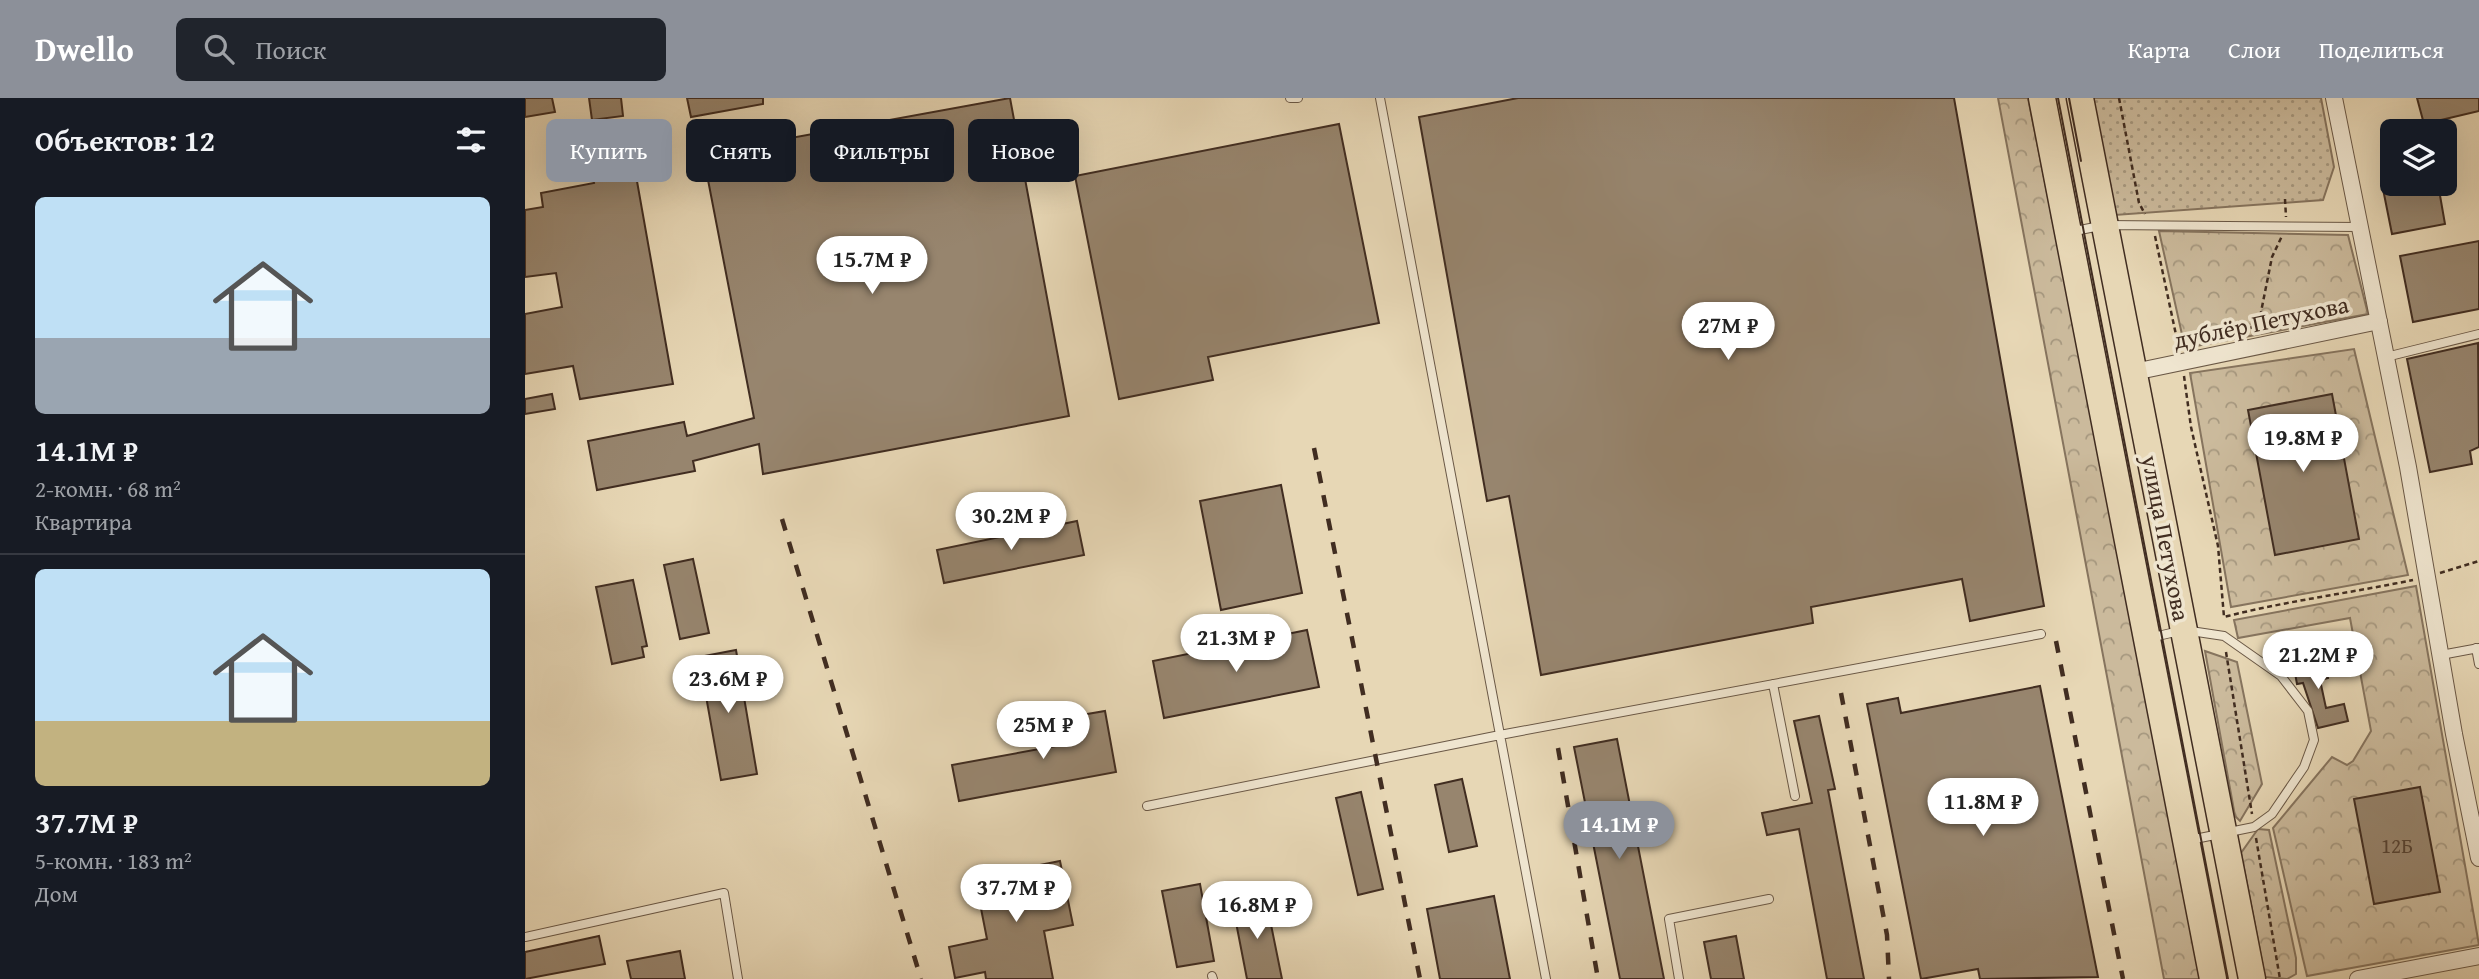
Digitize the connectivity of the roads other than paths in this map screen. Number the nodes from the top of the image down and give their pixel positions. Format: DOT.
graph roads {
  1 [pos="1290,98"];
  2 [pos="1298,98"];
  3 [pos="1380,98"];
  4 [pos="2042,98"];
  5 [pos="2080,98"];
  6 [pos="2334,98"];
  7 [pos="2105,225"];
  8 [pos="2361,227"];
  9 [pos="2069,232"];
  10 [pos="2379,321"];
  11 [pos="2479,334"];
  12 [pos="2386,357"];
  13 [pos="2134,372"];
  14 [pos="2184,630"];
  15 [pos="2041,634"];
  16 [pos="2148,638"];
  17 [pos="2478,648"];
  18 [pos="2441,655"];
  19 [pos="2479,664"];
  20 [pos="1773,684"];
  21 [pos="1500,735"];
  22 [pos="1795,796"];
  23 [pos="1147,806"];
  24 [pos="2224,833"];
  25 [pos="2187,841"];
  26 [pos="2479,858"];
  27 [pos="1769,898"];
  28 [pos="525,937"];
  29 [pos="2479,956"];
  30 [pos="738,979"];
  31 [pos="1546,979"];
  32 [pos="1679,979"];
  33 [pos="2213,979"];
  34 [pos="2252,979"];
  35 [pos="2358,979"];
  1 -- 2 [label="lane"];
  3 -- 21 [label="lane"];
  4 -- 9 [label="highway, улица Петухова"];
  5 -- 7 [label="highway, улица Петухова"];
  6 -- 8 [label="street, дублёр Петухова"];
  7 -- 8 [label="lane"];
  7 -- 9 [label="lane"];
  7 -- 13 [label="highway, улица Петухова"];
  8 -- 10 [label="street, дублёр Петухова"];
  9 -- 16 [label="highway, улица Петухова"];
  10 -- 12 [label="street"];
  10 -- 13 [label="street, дублёр Петухова"];
  11 -- 12 [label="lane"];
  12 -- 18 [label="street"];
  13 -- 14 [label="highway, улица Петухова"];
  14 -- 16 [label="lane"];
  14 -- 24 [label="highway, улица Петухова"];
  14 -- 24 [label="lane"];
  15 -- 20 [label="lane"];
  16 -- 25 [label="highway, улица Петухова"];
  17 -- 18 [label="lane"];
  17 -- 19 [label="lane"];
  18 -- 26 [label="street"];
  20 -- 21 [label="lane"];
  20 -- 22 [label="lane"];
  21 -- 23 [label="lane"];
  21 -- 31 [label="lane"];
  24 -- 25 [label="lane"];
  24 -- 34 [label="highway, улица Петухова"];
  25 -- 33 [label="highway, улица Петухова"];
  27 -- 32 [label="lane"];
  28 -- 30 [label="lane"];
  29 -- 35 [label="street"];
}
